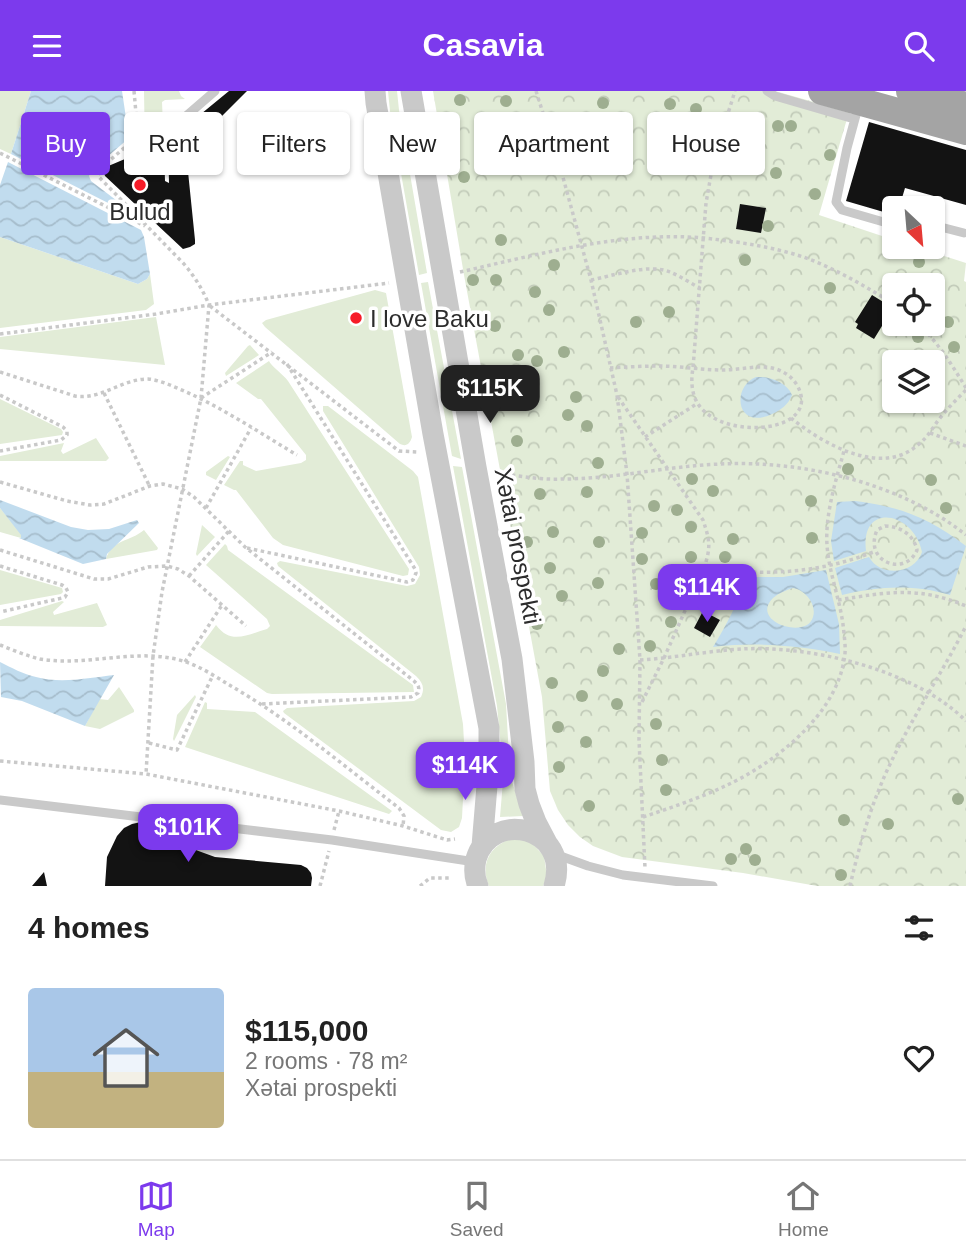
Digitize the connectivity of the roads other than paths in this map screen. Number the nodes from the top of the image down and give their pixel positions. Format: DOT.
graph roads {
  1 [pos="215,91"];
  2 [pos="375,91"];
  3 [pos="411,91"];
  4 [pos="767,91"];
  5 [pos="822,91"];
  6 [pos="910,91"];
  7 [pos="966,106"];
  8 [pos="857,110"];
  9 [pos="191,112"];
  10 [pos="966,131"];
  11 [pos="882,222"];
  12 [pos="945,228"];
  13 [pos="964,233"];
  14 [pos="0,800"];
  15 [pos="550,848"];
  16 [pos="477,872"];
  17 [pos="554,886"];
  18 [pos="713,886"];
  1 -- 9 [label="lane"];
  2 -- 16 [label="street"];
  3 -- 15 [label="street, Xətai prospekti"];
  4 -- 8 [label="lane"];
  5 -- 8 [label="main road"];
  6 -- 7 [label="main road"];
  8 -- 10 [label="main road"];
  8 -- 11 [label="lane"];
  12 -- 13 [label="lane"];
  14 -- 16 [label="lane"];
  15 -- 16 [label="street"];
  15 -- 17 [label="street"];
  15 -- 18 [label="lane"];
}
